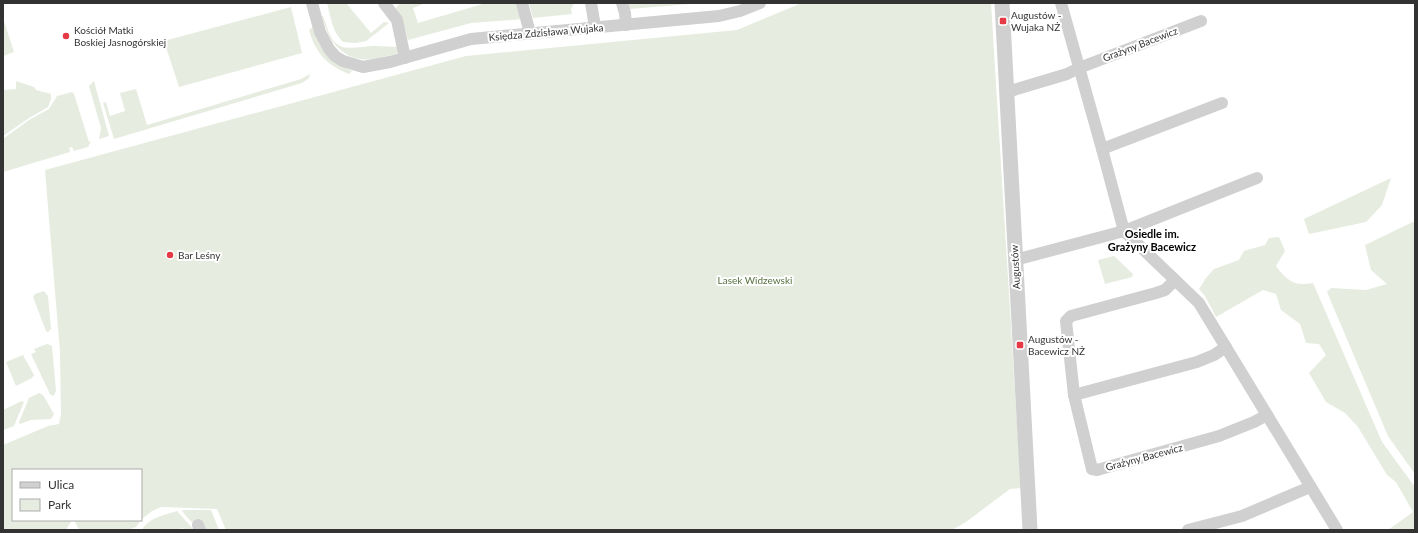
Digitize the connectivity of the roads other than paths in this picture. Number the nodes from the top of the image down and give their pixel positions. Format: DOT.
graph roads {
  1 [pos="312,3"];
  2 [pos="522,3"];
  3 [pos="592,3"];
  4 [pos="622,3"];
  5 [pos="760,3"];
  6 [pos="1002,3"];
  7 [pos="1061,3"];
  8 [pos="388,4"];
  9 [pos="1201,21"];
  10 [pos="626,25"];
  11 [pos="595,27"];
  12 [pos="530,33"];
  13 [pos="405,58"];
  14 [pos="1079,68"];
  15 [pos="1007,92"];
  16 [pos="1222,104"];
  17 [pos="1102,149"];
  18 [pos="1257,178"];
  19 [pos="1124,231"];
  20 [pos="1015,260"];
  21 [pos="1176,280"];
  22 [pos="1226,347"];
  23 [pos="1074,395"];
  24 [pos="1267,415"];
  25 [pos="1310,487"];
  26 [pos="1030,530"];
  27 [pos="1188,530"];
  28 [pos="1337,530"];
  1 -- 13 [label="street, Księdza Zdzisława Wujaka"];
  2 -- 12 [label="street"];
  3 -- 11 [label="street"];
  4 -- 10 [label="street"];
  5 -- 10 [label="street, Księdza Zdzisława Wujaka"];
  6 -- 15 [label="street, Augustów"];
  7 -- 14 [label="street"];
  8 -- 13 [label="street"];
  9 -- 14 [label="street, Grażyny Bacewicz"];
  10 -- 11 [label="street, Księdza Zdzisława Wujaka"];
  11 -- 12 [label="street, Księdza Zdzisława Wujaka"];
  12 -- 13 [label="street, Księdza Zdzisława Wujaka"];
  14 -- 15 [label="street, Grażyny Bacewicz"];
  14 -- 17 [label="street"];
  15 -- 20 [label="street, Augustów"];
  16 -- 17 [label="street"];
  17 -- 19 [label="street"];
  18 -- 19 [label="street"];
  19 -- 20 [label="street"];
  19 -- 21 [label="street"];
  20 -- 26 [label="street, Augustów"];
  21 -- 22 [label="street"];
  21 -- 23 [label="street, Grażyny Bacewicz"];
  22 -- 23 [label="street"];
  22 -- 24 [label="street"];
  23 -- 24 [label="street, Grażyny Bacewicz"];
  24 -- 25 [label="street"];
  25 -- 27 [label="street"];
  25 -- 28 [label="street"];
}
